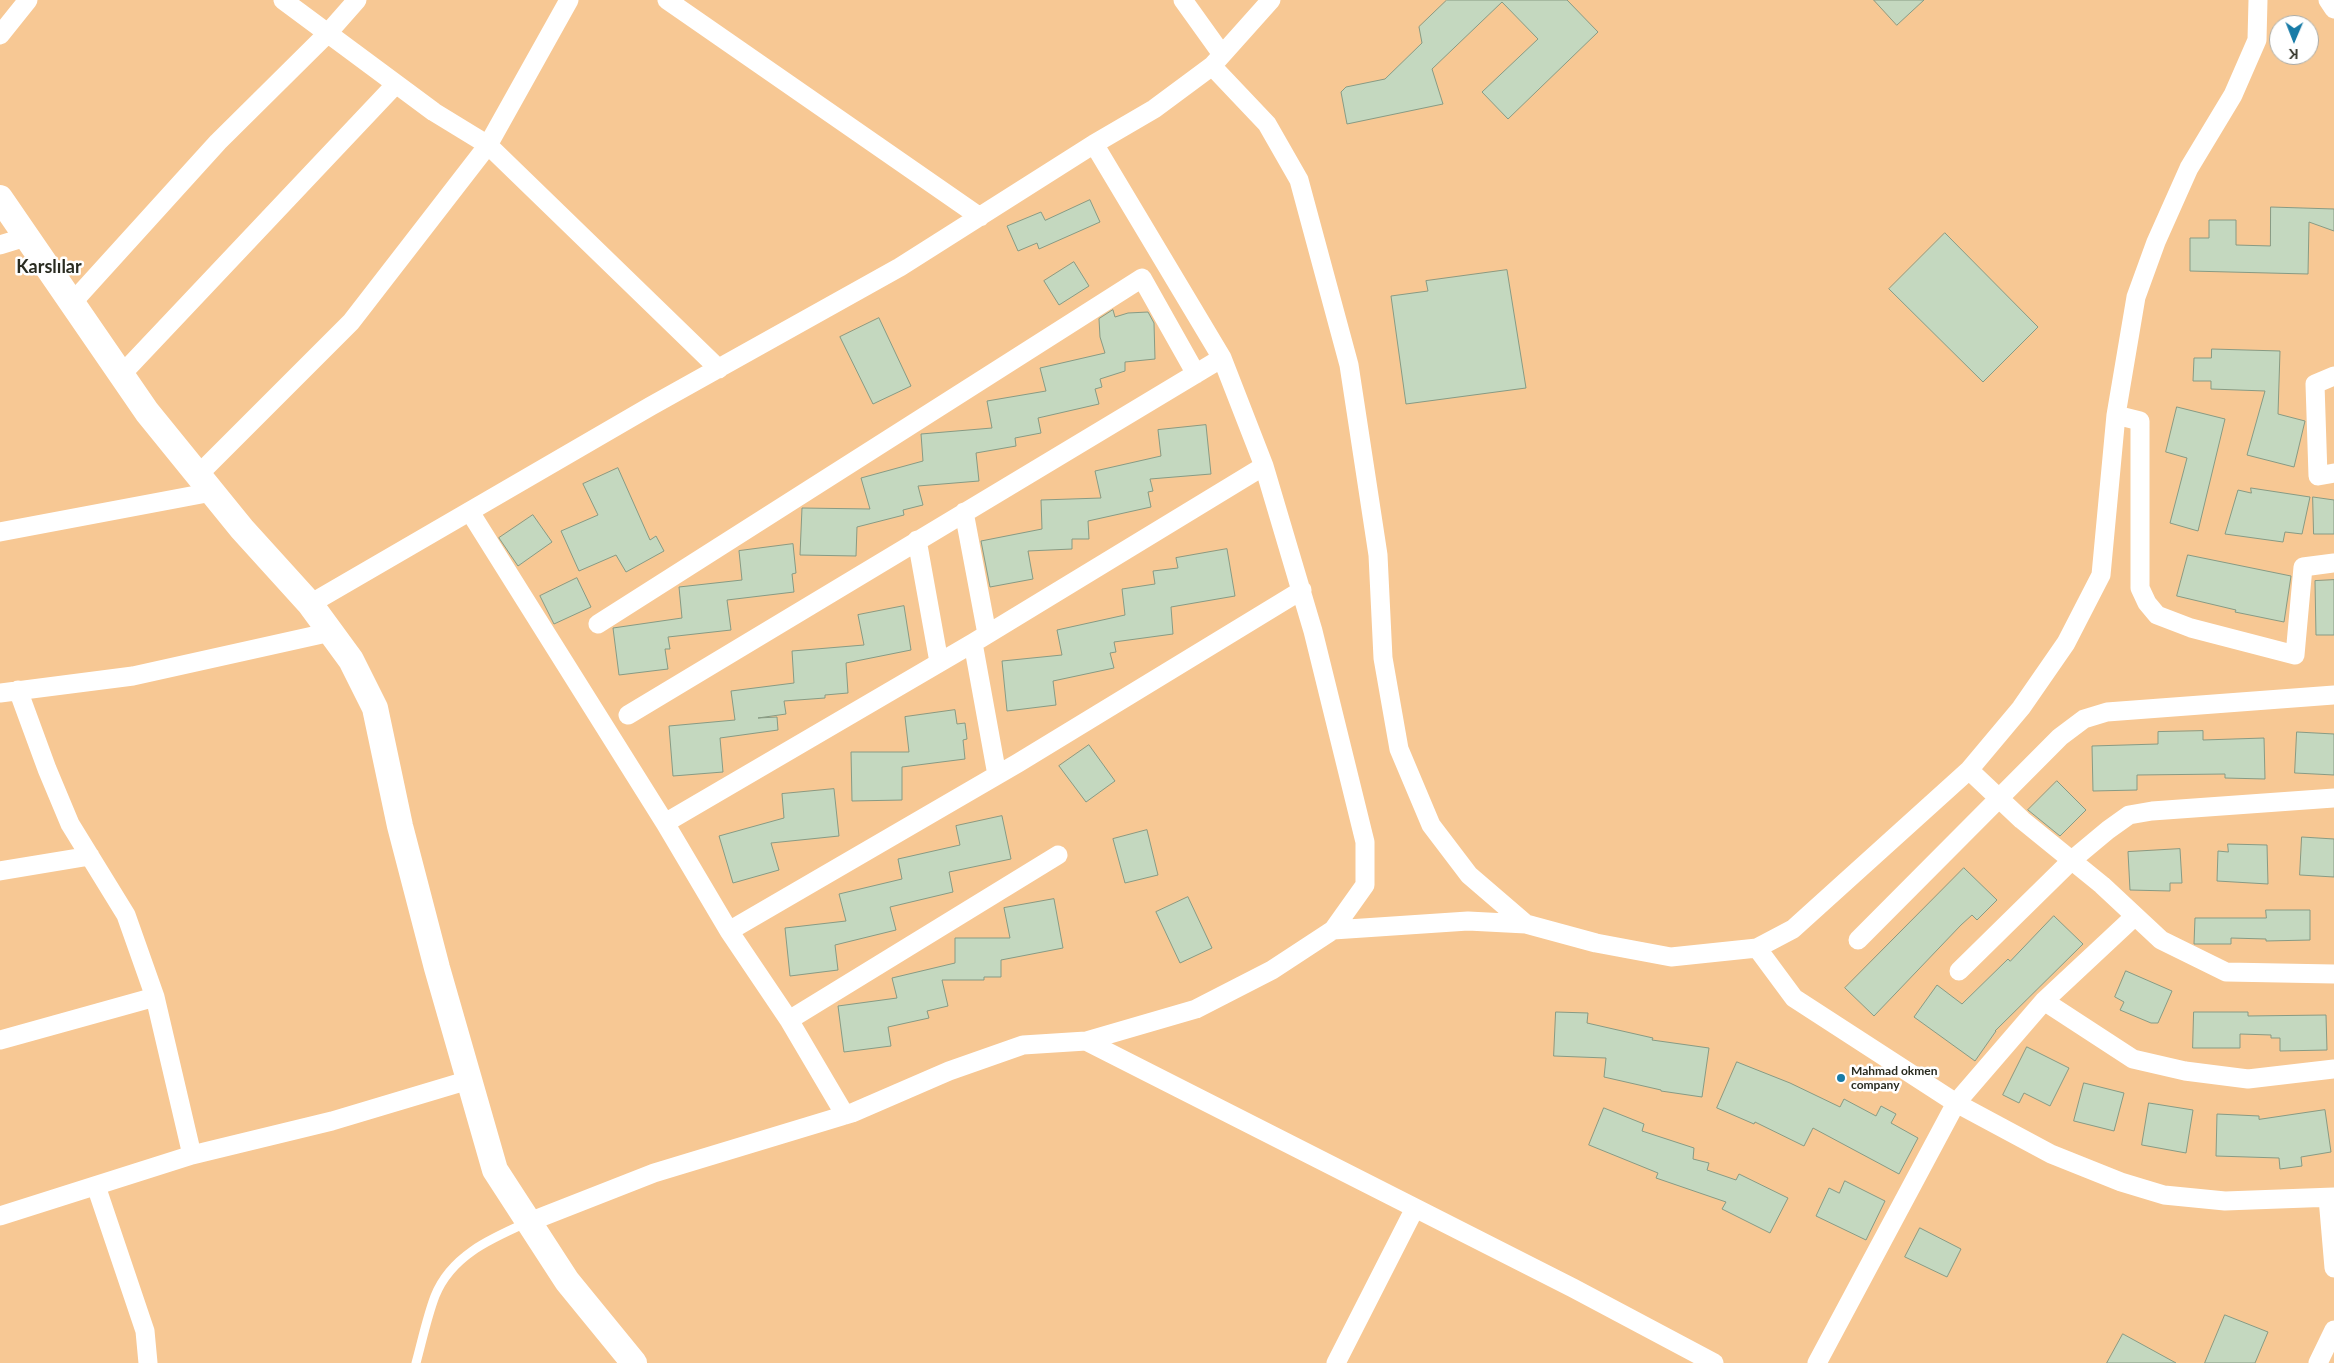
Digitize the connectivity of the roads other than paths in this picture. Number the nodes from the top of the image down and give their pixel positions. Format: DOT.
graph roads {
  1 [pos="28,0"];
  2 [pos="283,0"];
  3 [pos="357,0"];
  4 [pos="569,0"];
  5 [pos="667,0"];
  6 [pos="1183,0"];
  7 [pos="1271,0"];
  8 [pos="2258,0"];
  9 [pos="2328,0"];
  10 [pos="2334,9"];
  11 [pos="327,34"];
  12 [pos="0,35"];
  13 [pos="1217,60"];
  14 [pos="396,84"];
  15 [pos="1094,144"];
  16 [pos="488,145"];
  17 [pos="0,198"];
  18 [pos="980,218"];
  19 [pos="26,237"];
  20 [pos="0,245"];
  21 [pos="71,304"];
  22 [pos="1222,358"];
  23 [pos="719,368"];
  24 [pos="120,374"];
  25 [pos="1196,374"];
  26 [pos="2334,376"];
  27 [pos="2116,415"];
  28 [pos="1264,466"];
  29 [pos="2334,473"];
  30 [pos="205,483"];
  31 [pos="470,512"];
  32 [pos="964,512"];
  33 [pos="0,532"];
  34 [pos="917,540"];
  35 [pos="2334,564"];
  36 [pos="1302,590"];
  37 [pos="310,604"];
  38 [pos="598,624"];
  39 [pos="331,632"];
  40 [pos="980,639"];
  41 [pos="939,662"];
  42 [pos="9,692"];
  43 [pos="2334,696"];
  44 [pos="628,715"];
  45 [pos="1969,770"];
  46 [pos="997,774"];
  47 [pos="2334,798"];
  48 [pos="2000,799"];
  49 [pos="665,823"];
  50 [pos="1058,855"];
  51 [pos="90,856"];
  52 [pos="2072,860"];
  53 [pos="0,871"];
  54 [pos="2136,916"];
  55 [pos="1526,924"];
  56 [pos="1333,930"];
  57 [pos="729,931"];
  58 [pos="1858,940"];
  59 [pos="1757,948"];
  60 [pos="1959,971"];
  61 [pos="2334,974"];
  62 [pos="155,997"];
  63 [pos="2044,1001"];
  64 [pos="789,1020"];
  65 [pos="0,1040"];
  66 [pos="1086,1041"];
  67 [pos="2334,1069"];
  68 [pos="469,1080"];
  69 [pos="1956,1103"];
  70 [pos="845,1115"];
  71 [pos="192,1155"];
  72 [pos="96,1186"];
  73 [pos="2331,1198"];
  74 [pos="1415,1208"];
  75 [pos="0,1216"];
  76 [pos="529,1222"];
  77 [pos="2334,1268"];
  78 [pos="2334,1330"];
  79 [pos="148,1363"];
  80 [pos="416,1363"];
  81 [pos="634,1363"];
  82 [pos="1336,1363"];
  83 [pos="1714,1363"];
  84 [pos="1817,1363"];
  85 [pos="2318,1363"];
  1 -- 12 [label="street"];
  2 -- 11 [label="street"];
  3 -- 11 [label="street"];
  4 -- 16 [label="street"];
  5 -- 18 [label="street"];
  6 -- 13 [label="street"];
  7 -- 13 [label="street"];
  8 -- 27 [label="street"];
  9 -- 10 [label="street"];
  11 -- 14 [label="street"];
  11 -- 21 [label="street"];
  13 -- 15 [label="street"];
  13 -- 55 [label="street"];
  14 -- 16 [label="street"];
  14 -- 24 [label="street"];
  15 -- 18 [label="street"];
  15 -- 22 [label="street"];
  16 -- 23 [label="street"];
  16 -- 30 [label="street"];
  17 -- 19 [label="main road"];
  18 -- 23 [label="street"];
  19 -- 20 [label="street"];
  19 -- 21 [label="main road"];
  21 -- 24 [label="main road"];
  22 -- 25 [label="street"];
  22 -- 28 [label="street"];
  23 -- 31 [label="street"];
  24 -- 30 [label="main road"];
  25 -- 32 [label="street"];
  25 -- 38 [label="street"];
  26 -- 29 [label="street"];
  27 -- 35 [label="street"];
  27 -- 45 [label="street"];
  28 -- 36 [label="street"];
  28 -- 40 [label="street"];
  30 -- 33 [label="street"];
  30 -- 37 [label="main road"];
  31 -- 37 [label="street"];
  31 -- 49 [label="street"];
  32 -- 34 [label="street"];
  32 -- 40 [label="street"];
  34 -- 41 [label="street"];
  34 -- 44 [label="street"];
  36 -- 46 [label="street"];
  36 -- 56 [label="street"];
  37 -- 39 [label="main road"];
  39 -- 42 [label="street"];
  39 -- 68 [label="main road"];
  40 -- 41 [label="street"];
  40 -- 46 [label="street"];
  41 -- 49 [label="street"];
  42 -- 51 [label="street"];
  43 -- 48 [label="street"];
  45 -- 48 [label="street"];
  45 -- 59 [label="street"];
  46 -- 57 [label="street"];
  47 -- 52 [label="street"];
  48 -- 52 [label="street"];
  48 -- 58 [label="street"];
  49 -- 57 [label="street"];
  50 -- 64 [label="street"];
  51 -- 53 [label="street"];
  51 -- 62 [label="street"];
  52 -- 54 [label="street"];
  52 -- 60 [label="street"];
  54 -- 61 [label="street"];
  54 -- 63 [label="street"];
  55 -- 56 [label="street"];
  55 -- 59 [label="street"];
  56 -- 66 [label="street"];
  57 -- 64 [label="street"];
  59 -- 69 [label="street"];
  62 -- 65 [label="street"];
  62 -- 71 [label="street"];
  63 -- 67 [label="street"];
  63 -- 69 [label="street"];
  64 -- 70 [label="street"];
  66 -- 70 [label="street"];
  66 -- 74 [label="street"];
  68 -- 71 [label="street"];
  68 -- 76 [label="main road"];
  69 -- 73 [label="street"];
  69 -- 84 [label="street"];
  70 -- 76 [label="street"];
  71 -- 72 [label="street"];
  72 -- 75 [label="street"];
  72 -- 79 [label="street"];
  73 -- 77 [label="street"];
  74 -- 82 [label="street"];
  74 -- 83 [label="street"];
  76 -- 80 [label="lane"];
  76 -- 81 [label="main road"];
  78 -- 85 [label="street"];
}
